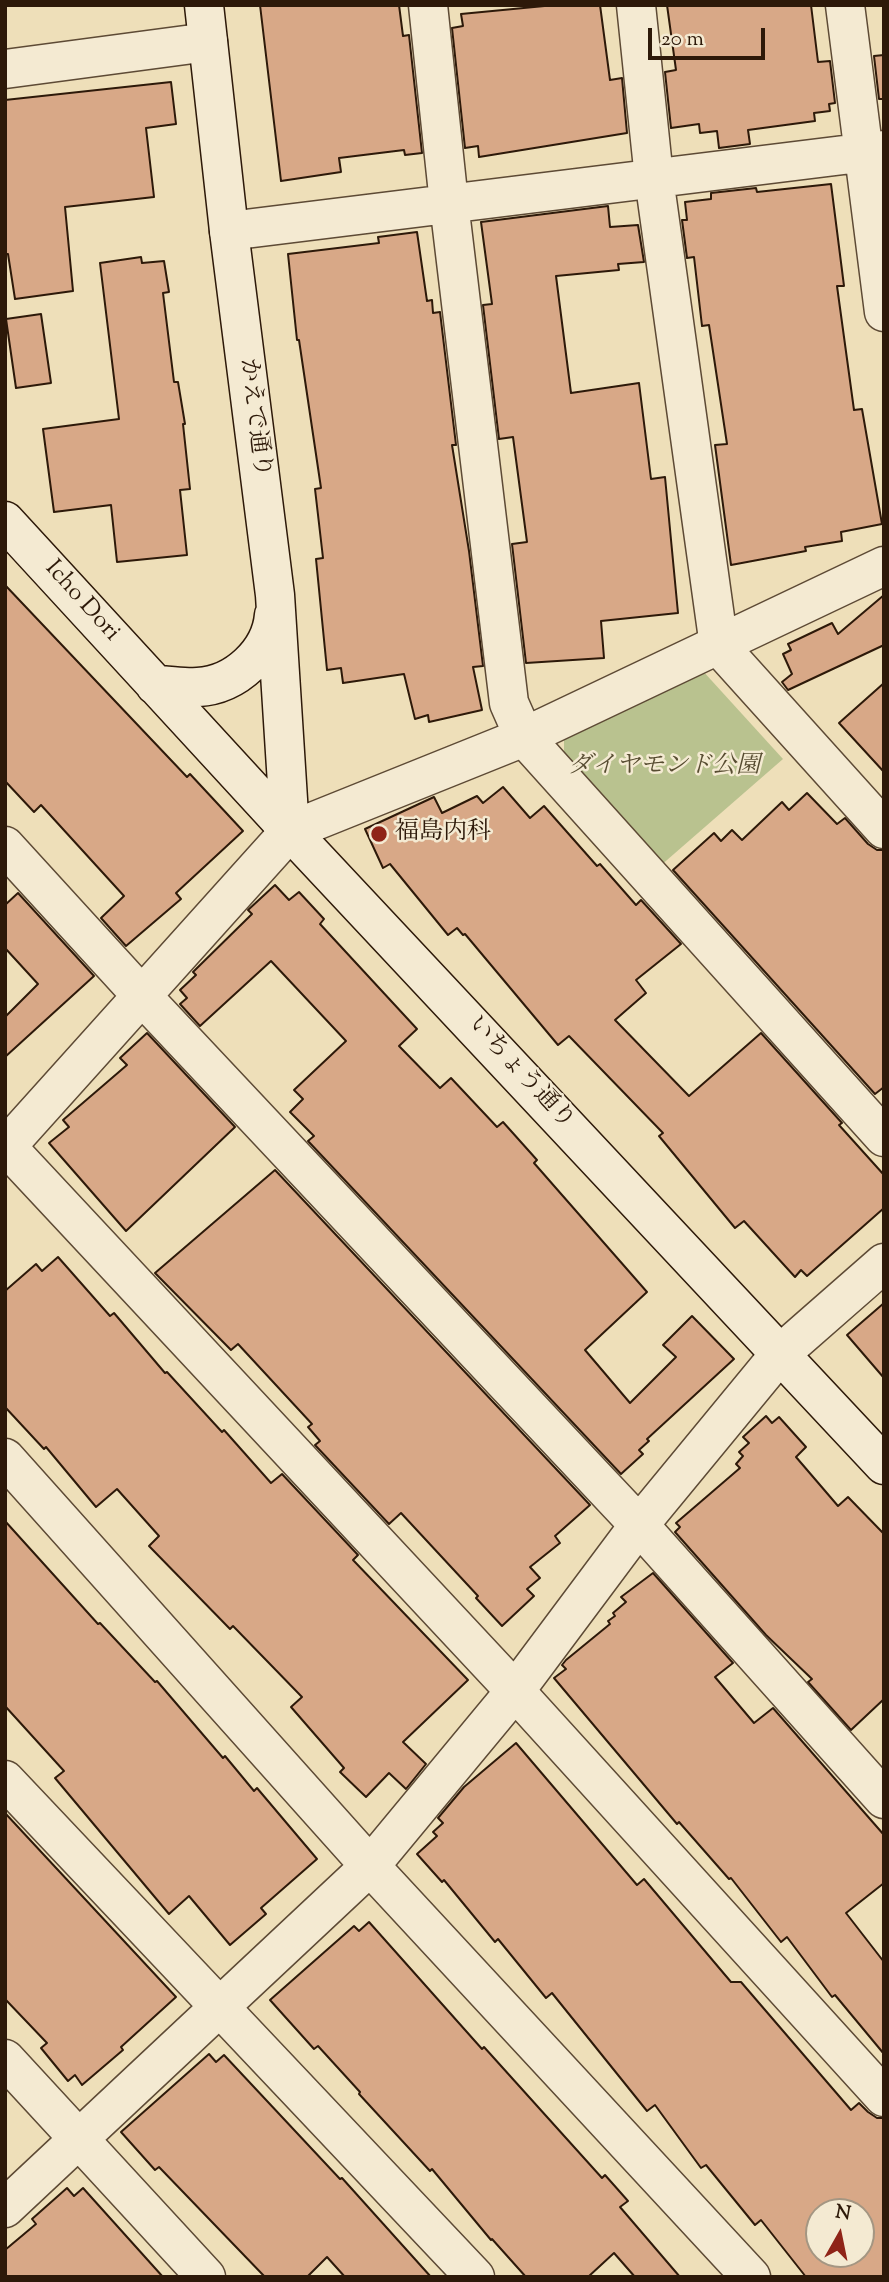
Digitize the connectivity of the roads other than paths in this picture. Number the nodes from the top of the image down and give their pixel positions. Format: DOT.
graph roads {
  1 [pos="428,5"];
  2 [pos="636,5"];
  3 [pos="845,5"];
  4 [pos="206,24"];
  5 [pos="5,69"];
  6 [pos="874,151"];
  7 [pos="654,178"];
  8 [pos="449,203"];
  9 [pos="229,231"];
  10 [pos="884,312"];
  11 [pos="5,521"];
  12 [pos="884,566"];
  13 [pos="275,595"];
  14 [pos="719,646"];
  15 [pos="155,685"];
  16 [pos="524,737"];
  17 [pos="884,829"];
  18 [pos="290,831"];
  19 [pos="5,846"];
  20 [pos="142,996"];
  21 [pos="884,1138"];
  22 [pos="6,1146"];
  23 [pos="884,1263"];
  24 [pos="779,1355"];
  25 [pos="5,1458"];
  26 [pos="884,1465"];
  27 [pos="639,1525"];
  28 [pos="515,1691"];
  29 [pos="5,1780"];
  30 [pos="884,1799"];
  31 [pos="370,1866"];
  32 [pos="220,2007"];
  33 [pos="5,2059"];
  34 [pos="884,2097"];
  35 [pos="79,2139"];
  36 [pos="5,2208"];
  37 [pos="206,2277"];
  38 [pos="475,2277"];
  39 [pos="751,2277"];
  1 -- 8 [label="street"];
  2 -- 7 [label="street"];
  3 -- 6 [label="street"];
  4 -- 5 [label="street"];
  4 -- 9 [label="street, かえで通り"];
  6 -- 7 [label="street"];
  6 -- 10 [label="street"];
  7 -- 8 [label="street"];
  7 -- 14 [label="street"];
  8 -- 9 [label="street"];
  8 -- 16 [label="street"];
  9 -- 13 [label="street, かえで通り"];
  11 -- 15 [label="street, Icho Dori"];
  12 -- 14 [label="street"];
  13 -- 15 [label="street"];
  13 -- 18 [label="street, かえで通り"];
  14 -- 16 [label="street"];
  14 -- 17 [label="street"];
  15 -- 18 [label="street, いちょう通り"];
  16 -- 18 [label="street"];
  16 -- 21 [label="street"];
  18 -- 20 [label="street"];
  18 -- 24 [label="street, いちょう通り"];
  19 -- 20 [label="street"];
  20 -- 22 [label="street"];
  20 -- 27 [label="street"];
  22 -- 28 [label="street"];
  23 -- 24 [label="street"];
  24 -- 26 [label="street, いちょう通り"];
  24 -- 27 [label="street"];
  25 -- 31 [label="street"];
  27 -- 28 [label="street"];
  27 -- 30 [label="street"];
  28 -- 31 [label="street"];
  28 -- 34 [label="street"];
  29 -- 32 [label="street"];
  31 -- 32 [label="street"];
  31 -- 39 [label="street"];
  32 -- 35 [label="street"];
  32 -- 38 [label="street"];
  33 -- 35 [label="street"];
  35 -- 36 [label="street"];
  35 -- 37 [label="street"];
}
